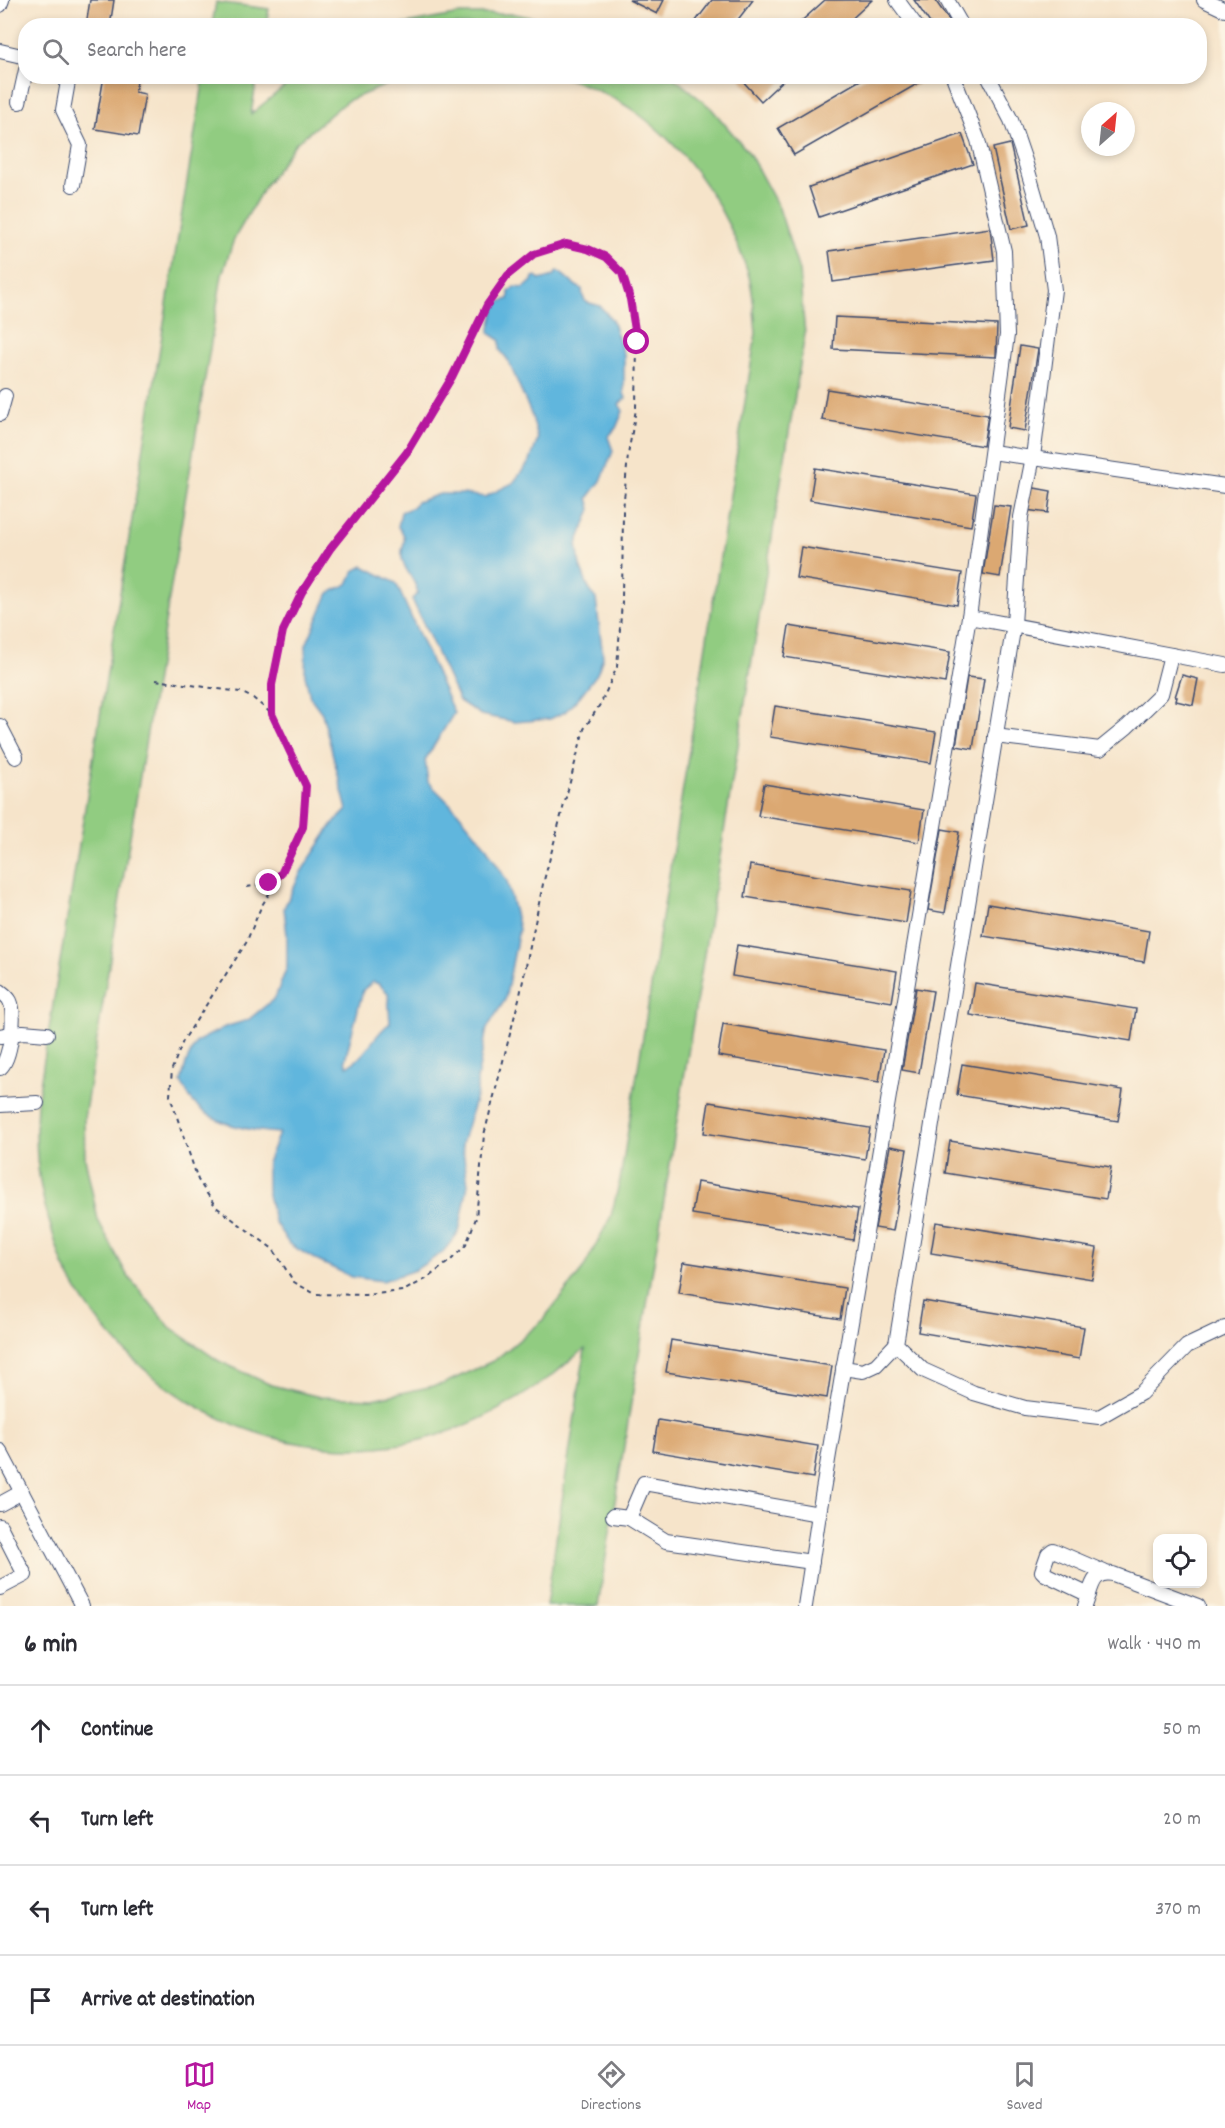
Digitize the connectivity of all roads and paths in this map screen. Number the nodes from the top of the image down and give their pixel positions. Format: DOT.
graph roads {
  1 [pos="2,0"];
  2 [pos="897,0"];
  3 [pos="947,0"];
  4 [pos="1204,0"];
  5 [pos="0,5"];
  6 [pos="1225,10"];
  7 [pos="910,18"];
  8 [pos="957,18"];
  9 [pos="0,51"];
  10 [pos="18,55"];
  11 [pos="23,84"];
  12 [pos="68,84"];
  13 [pos="956,84"];
  14 [pos="992,84"];
  15 [pos="19,102"];
  16 [pos="73,185"];
  17 [pos="5,396"];
  18 [pos="0,414"];
  19 [pos="993,452"];
  20 [pos="1033,457"];
  21 [pos="1225,486"];
  22 [pos="969,617"];
  23 [pos="1014,624"];
  24 [pos="1171,655"];
  25 [pos="1225,665"];
  26 [pos="156,680"];
  27 [pos="272,714"];
  28 [pos="0,726"];
  29 [pos="995,736"];
  30 [pos="16,757"];
  31 [pos="281,874"];
  32 [pos="247,887"];
  33 [pos="0,991"];
  34 [pos="47,1034"];
  35 [pos="5,1036"];
  36 [pos="0,1068"];
  37 [pos="37,1103"];
  38 [pos="0,1105"];
  39 [pos="1225,1328"];
  40 [pos="896,1344"];
  41 [pos="843,1368"];
  42 [pos="0,1451"];
  43 [pos="21,1492"];
  44 [pos="0,1504"];
  45 [pos="819,1514"];
  46 [pos="613,1516"];
  47 [pos="629,1518"];
  48 [pos="0,1526"];
  49 [pos="812,1562"];
  50 [pos="1104,1572"];
  51 [pos="0,1588"];
  52 [pos="1087,1600"];
  53 [pos="82,1606"];
  54 [pos="805,1606"];
  55 [pos="1198,1606"];
  1 -- 5 [label="street"];
  2 -- 7 [label="street"];
  3 -- 8 [label="street"];
  4 -- 6 [label="street"];
  9 -- 10 [label="street"];
  11 -- 15 [label="street"];
  12 -- 16 [label="street"];
  13 -- 19 [label="street"];
  14 -- 20 [label="street"];
  17 -- 18 [label="street"];
  19 -- 20 [label="street"];
  19 -- 22 [label="street"];
  20 -- 21 [label="street"];
  20 -- 23 [label="street"];
  22 -- 23 [label="street"];
  22 -- 41 [label="street"];
  23 -- 24 [label="street"];
  23 -- 29 [label="street"];
  24 -- 25 [label="street"];
  24 -- 29 [label="street"];
  26 -- 27 [label="path"];
  27 -- 31 [label="path"];
  27 -- 31 [label="path"];
  28 -- 30 [label="street"];
  29 -- 40 [label="street"];
  31 -- 32 [label="path"];
  33 -- 35 [label="street"];
  34 -- 35 [label="street"];
  35 -- 36 [label="street"];
  37 -- 38 [label="street"];
  39 -- 40 [label="street"];
  40 -- 41 [label="street"];
  41 -- 45 [label="street"];
  42 -- 43 [label="street"];
  43 -- 44 [label="street"];
  43 -- 53 [label="street"];
  45 -- 47 [label="street"];
  45 -- 49 [label="street"];
  46 -- 47 [label="street"];
  47 -- 49 [label="street"];
  48 -- 51 [label="street"];
  49 -- 54 [label="street"];
  50 -- 52 [label="street"];
  50 -- 52 [label="street"];
  50 -- 55 [label="street"];
}
